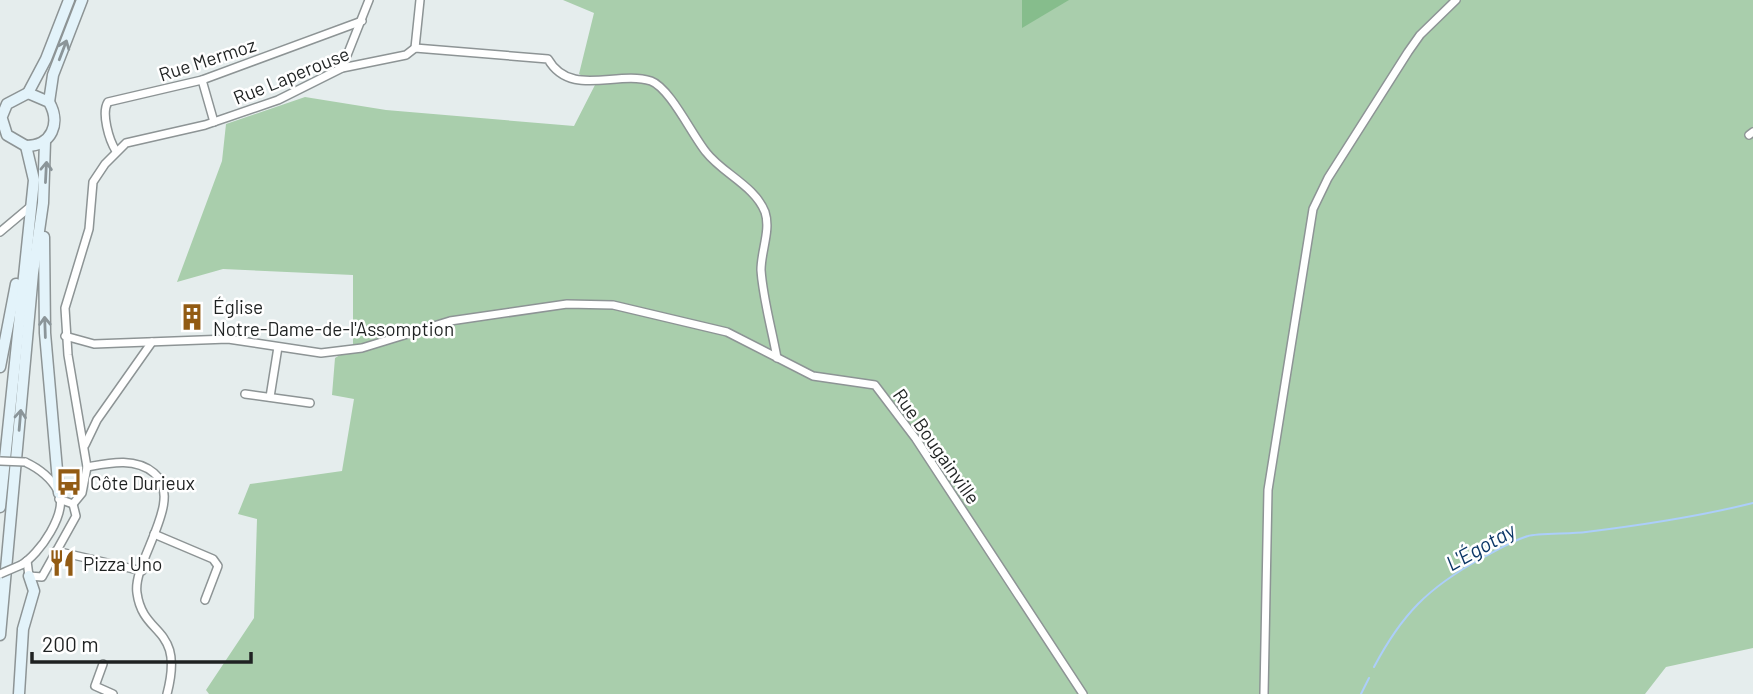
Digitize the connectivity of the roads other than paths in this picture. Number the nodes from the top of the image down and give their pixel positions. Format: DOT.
graph roads {
  1 [pos="69,0"];
  2 [pos="82,0"];
  3 [pos="369,0"];
  4 [pos="420,0"];
  5 [pos="1456,0"];
  6 [pos="362,21"];
  7 [pos="415,48"];
  8 [pos="342,68"];
  9 [pos="202,80"];
  10 [pos="28,93"];
  11 [pos="49,102"];
  12 [pos="1,120"];
  13 [pos="214,122"];
  14 [pos="45,141"];
  15 [pos="13,142"];
  16 [pos="0,144"];
  17 [pos="26,146"];
  18 [pos="116,151"];
  19 [pos="43,203"];
  20 [pos="31,206"];
  21 [pos="0,232"];
  22 [pos="65,336"];
  23 [pos="152,342"];
  24 [pos="278,347"];
  25 [pos="777,358"];
  26 [pos="0,367"];
  27 [pos="245,394"];
  28 [pos="270,397"];
  29 [pos="310,403"];
  30 [pos="85,446"];
  31 [pos="0,461"];
  32 [pos="87,467"];
  33 [pos="59,496"];
  34 [pos="76,502"];
  35 [pos="0,507"];
  36 [pos="155,534"];
  37 [pos="56,551"];
  38 [pos="24,563"];
  39 [pos="142,571"];
  40 [pos="0,574"];
  41 [pos="29,576"];
  42 [pos="205,600"];
  43 [pos="0,635"];
  44 [pos="103,664"];
  45 [pos="19,694"];
  46 [pos="113,694"];
  47 [pos="167,694"];
  48 [pos="1083,694"];
  49 [pos="1264,694"];
  1 -- 10 [label="main road"];
  11 -- 2 [label="main road, one-way"];
  3 -- 6 [label="street"];
  4 -- 7 [label="street"];
  5 -- 49 [label="street"];
  6 -- 8 [label="street"];
  6 -- 9 [label="street, Rue Mermoz"];
  7 -- 8 [label="street, Rue Laperouse"];
  7 -- 25 [label="street, Rue Laperouse"];
  8 -- 13 [label="street, Rue Laperouse"];
  9 -- 13 [label="street"];
  9 -- 18 [label="street, Rue Mermoz"];
  10 -- 11 [label="main road"];
  10 -- 12 [label="main road"];
  11 -- 14 [label="main road"];
  12 -- 15 [label="main road"];
  13 -- 18 [label="street, Rue Laperouse"];
  14 -- 17 [label="main road"];
  19 -- 14 [label="main road, one-way"];
  15 -- 16 [label="main road"];
  15 -- 17 [label="main road"];
  17 -- 20 [label="main road"];
  18 -- 22 [label="street"];
  33 -- 19 [label="main road, one-way"];
  43 -- 19 [label="main road, one-way"];
  20 -- 21 [label="street"];
  20 -- 26 [label="main road"];
  20 -- 35 [label="main road"];
  22 -- 23 [label="street, Rue Bougainville"];
  22 -- 30 [label="street"];
  23 -- 24 [label="street, Rue Bougainville"];
  23 -- 30 [label="street"];
  24 -- 25 [label="street, Rue Bougainville"];
  24 -- 28 [label="street"];
  25 -- 48 [label="street, Rue Bougainville"];
  27 -- 28 [label="street"];
  28 -- 29 [label="street"];
  30 -- 32 [label="street"];
  31 -- 33 [label="street, bridge"];
  32 -- 34 [label="street"];
  32 -- 36 [label="street"];
  33 -- 34 [label="street"];
  33 -- 38 [label="street"];
  34 -- 37 [label="street"];
  36 -- 39 [label="street"];
  36 -- 42 [label="street"];
  37 -- 39 [label="street"];
  37 -- 41 [label="street"];
  38 -- 40 [label="street, bridge"];
  38 -- 41 [label="street"];
  39 -- 47 [label="street"];
  41 -- 45 [label="main road"];
  44 -- 46 [label="street"];
}
